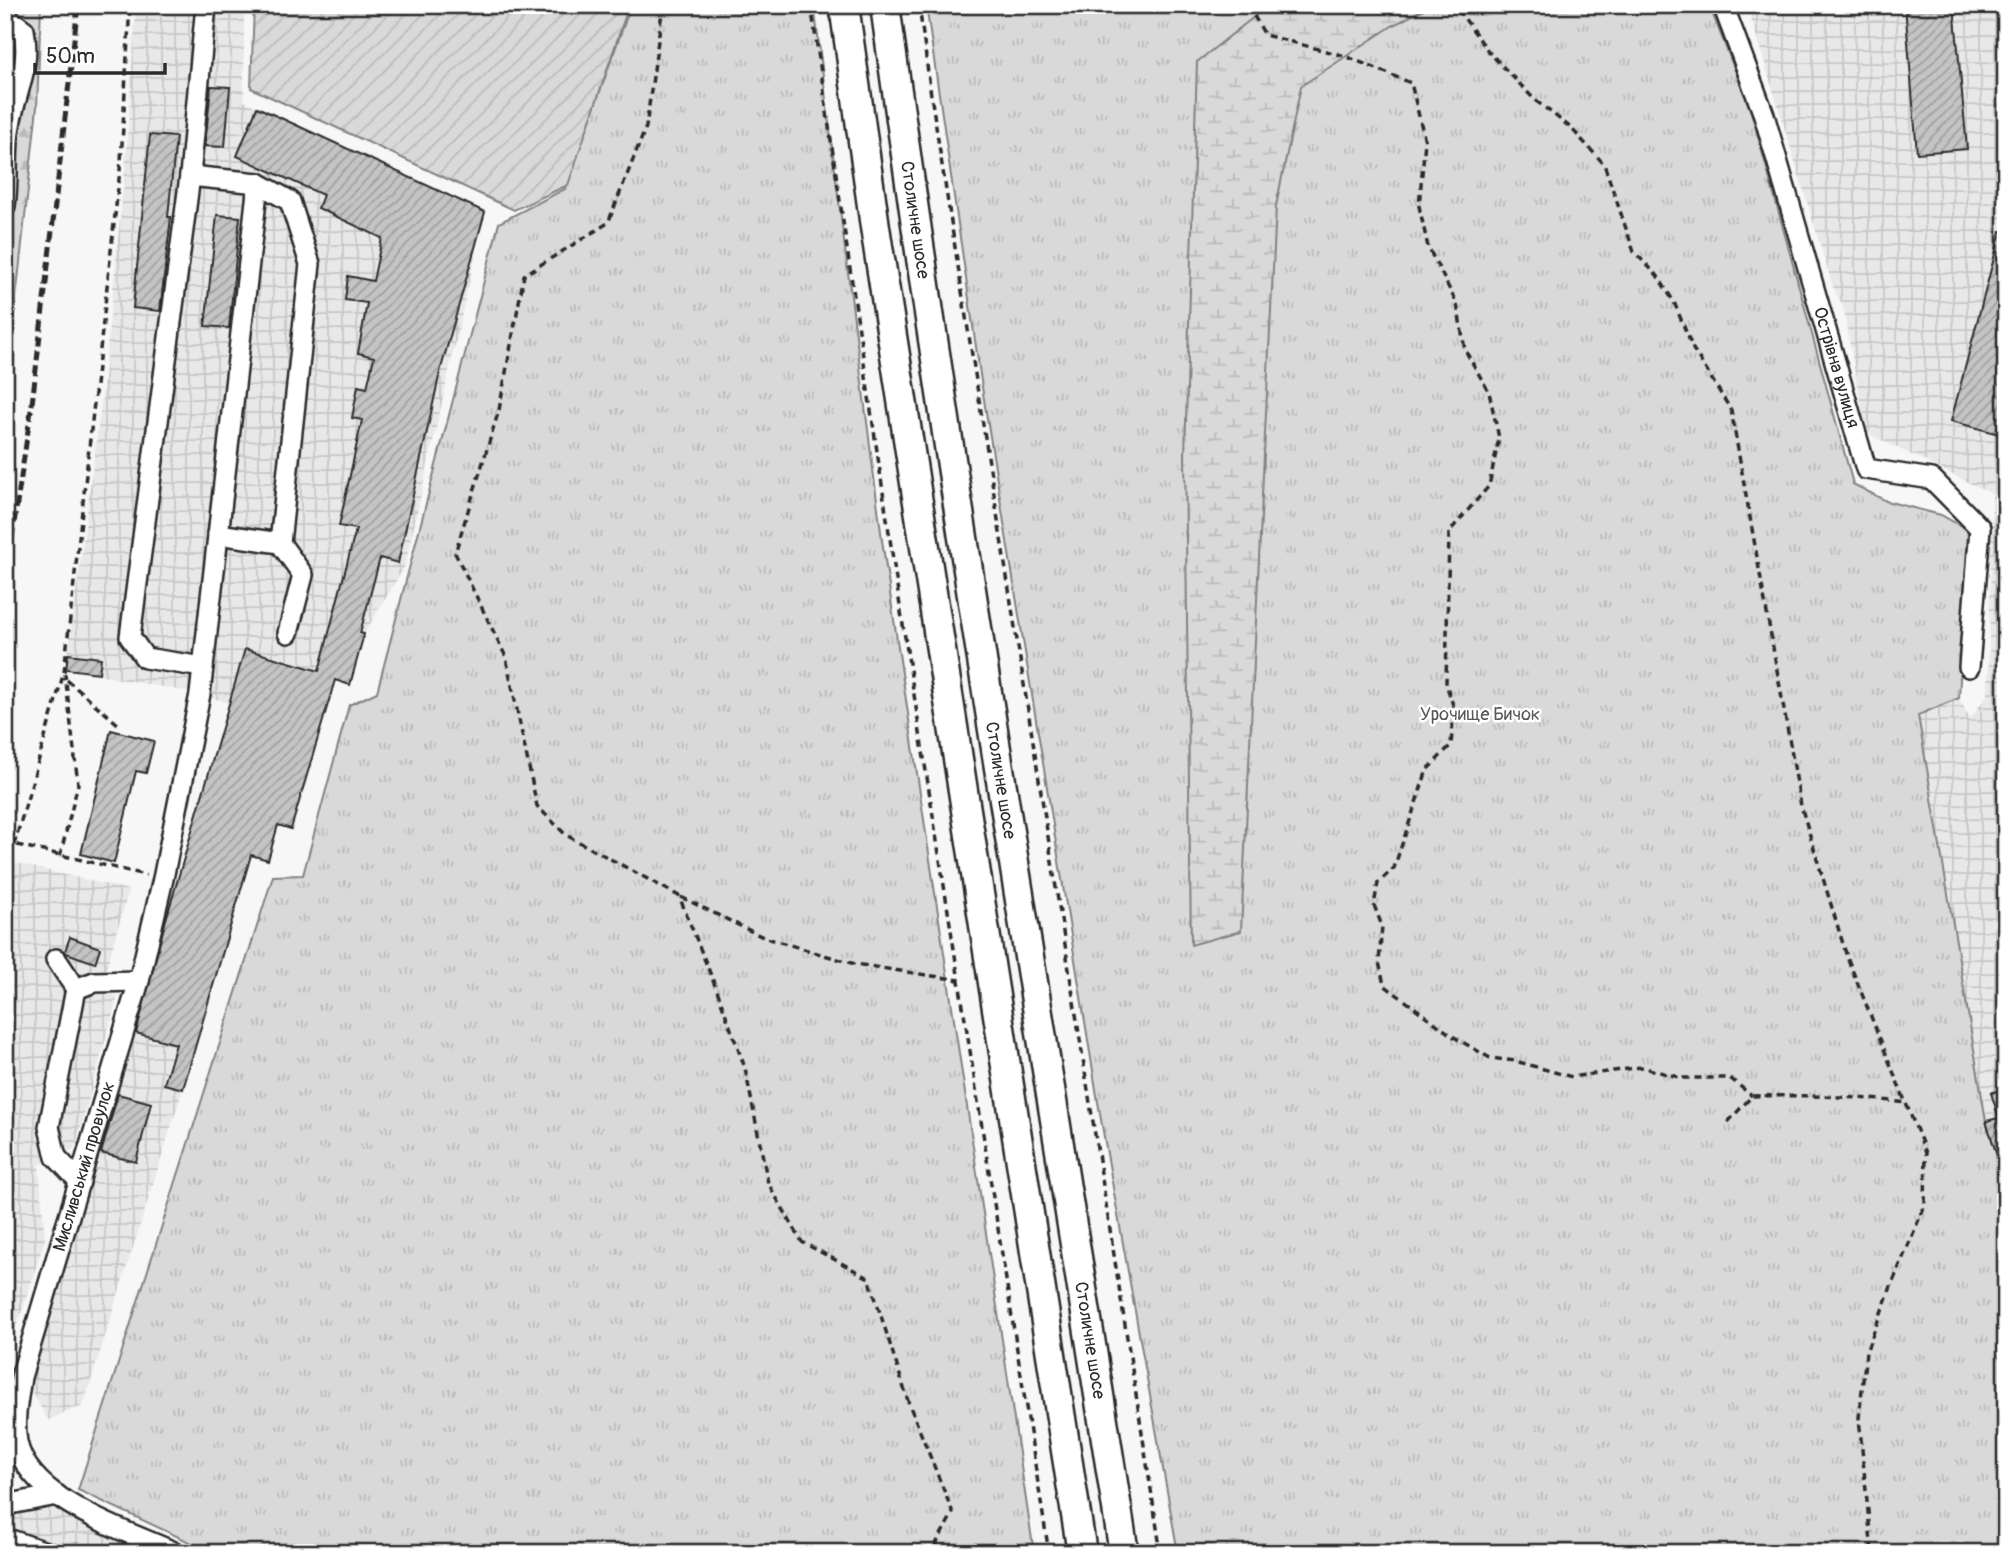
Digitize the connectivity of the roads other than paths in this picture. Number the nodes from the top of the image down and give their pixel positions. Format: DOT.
graph roads {
  1 [pos="206,5"];
  2 [pos="844,5"];
  3 [pos="885,5"];
  4 [pos="1723,5"];
  5 [pos="5,16"];
  6 [pos="190,176"];
  7 [pos="258,183"];
  8 [pos="5,206"];
  9 [pos="218,534"];
  10 [pos="280,543"];
  11 [pos="288,633"];
  12 [pos="203,667"];
  13 [pos="1969,667"];
  14 [pos="56,959"];
  15 [pos="139,981"];
  16 [pos="76,989"];
  17 [pos="80,1182"];
  18 [pos="57,1495"];
  19 [pos="5,1505"];
  20 [pos="5,1538"];
  21 [pos="49,1553"];
  22 [pos="176,1553"];
  23 [pos="1083,1553"];
  24 [pos="1124,1553"];
  1 -- 6 [label="lane"];
  2 -- 23 [label="highway"];
  3 -- 24 [label="highway, Столичне шосе"];
  4 -- 13 [label="lane, Острівна вулиця"];
  5 -- 8 [label="lane"];
  6 -- 7 [label="lane"];
  6 -- 12 [label="lane"];
  7 -- 9 [label="lane, Мисливський провулок"];
  7 -- 10 [label="lane"];
  9 -- 10 [label="lane"];
  9 -- 12 [label="lane, Мисливський провулок"];
  10 -- 11 [label="lane"];
  12 -- 15 [label="lane, Мисливський провулок"];
  14 -- 16 [label="lane"];
  15 -- 16 [label="lane"];
  15 -- 17 [label="lane, Мисливський провулок"];
  16 -- 17 [label="lane"];
  17 -- 18 [label="lane, Мисливський провулок"];
  18 -- 19 [label="lane"];
  18 -- 22 [label="lane, Мисливський провулок"];
  20 -- 21 [label="lane"];
}
